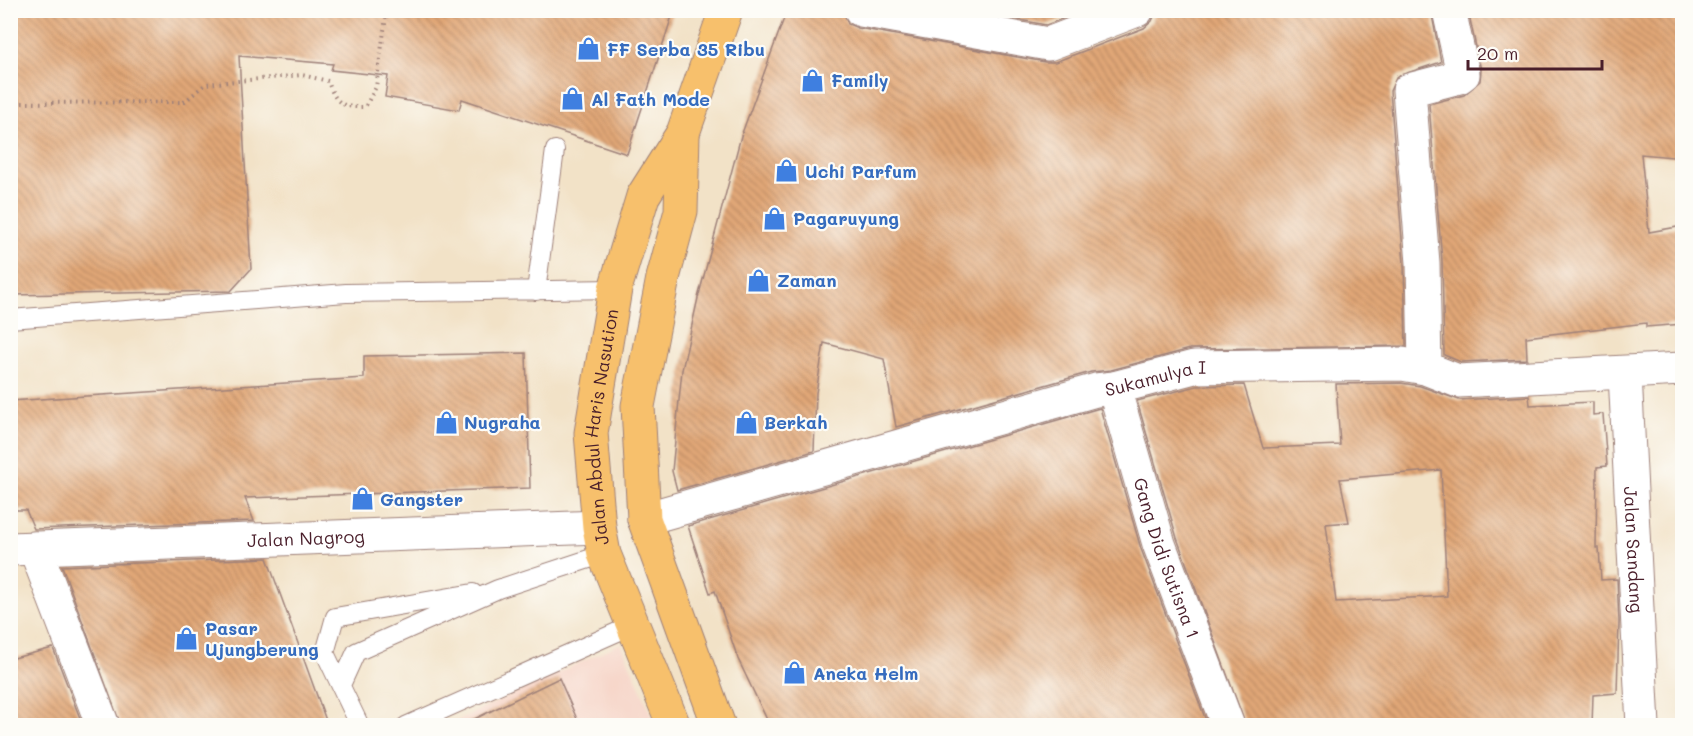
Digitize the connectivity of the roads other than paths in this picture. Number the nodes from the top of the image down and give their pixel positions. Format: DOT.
graph roads {
  1 [pos="726,10"];
  2 [pos="861,10"];
  3 [pos="1137,10"];
  4 [pos="1449,10"];
  5 [pos="683,133"];
  6 [pos="555,150"];
  7 [pos="615,289"];
  8 [pos="536,291"];
  9 [pos="10,319"];
  10 [pos="1425,369"];
  11 [pos="1683,369"];
  12 [pos="1625,374"];
  13 [pos="1114,388"];
  14 [pos="644,519"];
  15 [pos="602,540"];
  16 [pos="23,548"];
  17 [pos="498,589"];
  18 [pos="633,625"];
  19 [pos="342,686"];
  20 [pos="103,726"];
  21 [pos="360,726"];
  22 [pos="406,726"];
  23 [pos="674,726"];
  24 [pos="719,726"];
  25 [pos="1228,726"];
  26 [pos="1643,726"];
  1 -- 5 [label="highway, Jalan Abdul Haris Nasution"];
  2 -- 3 [label="street"];
  4 -- 10 [label="street"];
  5 -- 7 [label="highway, Jalan Abdul Haris Nasution"];
  5 -- 14 [label="highway, Jalan Abdul Haris Nasution"];
  6 -- 8 [label="lane"];
  7 -- 8 [label="lane"];
  7 -- 15 [label="highway, Jalan Abdul Haris Nasution"];
  8 -- 9 [label="lane"];
  10 -- 12 [label="street, Sukamulya I"];
  10 -- 13 [label="street, Sukamulya I"];
  11 -- 12 [label="street, Sukamulya I"];
  12 -- 26 [label="street, Jalan Sandang"];
  13 -- 14 [label="street, Sukamulya I"];
  13 -- 25 [label="street, Gang Didi Sutisna 1"];
  14 -- 24 [label="highway, Jalan Abdul Haris Nasution"];
  15 -- 16 [label="street, Jalan Nagrog"];
  15 -- 17 [label="lane"];
  15 -- 18 [label="highway, Jalan Abdul Haris Nasution"];
  16 -- 20 [label="street"];
  17 -- 19 [label="lane"];
  17 -- 19 [label="lane"];
  18 -- 22 [label="lane"];
  18 -- 23 [label="highway, Jalan Abdul Haris Nasution"];
  19 -- 21 [label="lane"];
}
